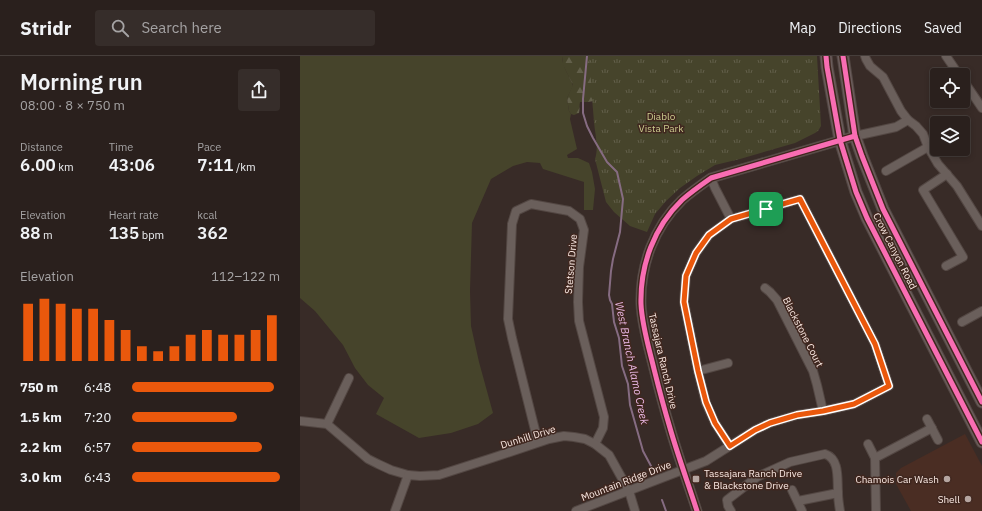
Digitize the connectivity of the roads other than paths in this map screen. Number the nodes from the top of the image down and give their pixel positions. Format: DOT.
graph roads {
  1 [pos="826,56"];
  2 [pos="843,56"];
  3 [pos="865,56"];
  4 [pos="946,56"];
  5 [pos="954,68"];
  6 [pos="970,90"];
  7 [pos="982,108"];
  8 [pos="908,120"];
  9 [pos="855,136"];
  10 [pos="840,140"];
  11 [pos="928,147"];
  12 [pos="886,171"];
  13 [pos="946,174"];
  14 [pos="711,178"];
  15 [pos="731,219"];
  16 [pos="982,226"];
  17 [pos="946,266"];
  18 [pos="765,288"];
  19 [pos="982,312"];
  20 [pos="962,322"];
  21 [pos="728,363"];
  22 [pos="698,371"];
  23 [pos="349,378"];
  24 [pos="982,402"];
  25 [pos="823,411"];
  26 [pos="927,419"];
  27 [pos="300,421"];
  28 [pos="327,424"];
  29 [pos="932,428"];
  30 [pos="938,440"];
  31 [pos="538,442"];
  32 [pos="982,442"];
  33 [pos="595,444"];
  34 [pos="868,444"];
  35 [pos="730,446"];
  36 [pos="875,458"];
  37 [pos="684,470"];
  38 [pos="408,475"];
  39 [pos="792,490"];
  40 [pos="628,491"];
  41 [pos="838,493"];
  42 [pos="798,501"];
  43 [pos="395,511"];
  44 [pos="576,511"];
  45 [pos="635,511"];
  46 [pos="697,511"];
  47 [pos="731,511"];
  48 [pos="802,511"];
  49 [pos="840,511"];
  50 [pos="876,511"];
  1 -- 10 [label="main road, Crow Canyon Road"];
  2 -- 9 [label="main road, Crow Canyon Road"];
  3 -- 8 [label="street"];
  4 -- 5 [label="street"];
  6 -- 7 [label="street"];
  8 -- 9 [label="street"];
  8 -- 11 [label="street"];
  9 -- 10 [label="street, Tassajara Ranch Drive"];
  9 -- 24 [label="main road, Crow Canyon Road"];
  10 -- 14 [label="street, Tassajara Ranch Drive"];
  10 -- 32 [label="main road, Crow Canyon Road"];
  11 -- 12 [label="street"];
  11 -- 13 [label="street"];
  13 -- 16 [label="street"];
  13 -- 17 [label="street"];
  14 -- 15 [label="street"];
  14 -- 37 [label="street, Tassajara Ranch Drive"];
  15 -- 22 [label="street"];
  15 -- 25 [label="street, Mountain Ridge Drive"];
  18 -- 25 [label="street, Blackstone Court"];
  19 -- 20 [label="street"];
  21 -- 22 [label="street"];
  22 -- 35 [label="street"];
  23 -- 28 [label="street"];
  25 -- 35 [label="street, Mountain Ridge Drive"];
  26 -- 29 [label="street"];
  27 -- 28 [label="street"];
  28 -- 38 [label="street, Dunhill Drive"];
  29 -- 30 [label="street"];
  29 -- 36 [label="street"];
  31 -- 33 [label="street, Dunhill Drive"];
  31 -- 33 [label="street, Stetson Drive"];
  31 -- 38 [label="street, Dunhill Drive"];
  33 -- 40 [label="street, Dunhill Drive"];
  34 -- 36 [label="street"];
  35 -- 37 [label="street, Mountain Ridge Drive"];
  36 -- 50 [label="street"];
  37 -- 40 [label="street, Mountain Ridge Drive"];
  37 -- 46 [label="street, Tassajara Ranch Drive"];
  38 -- 43 [label="street"];
  39 -- 42 [label="street"];
  40 -- 44 [label="street, Mountain Ridge Drive"];
  40 -- 45 [label="street, Dunhill Drive"];
  41 -- 42 [label="street"];
  41 -- 47 [label="street"];
  41 -- 49 [label="street"];
  42 -- 48 [label="street"];
}
